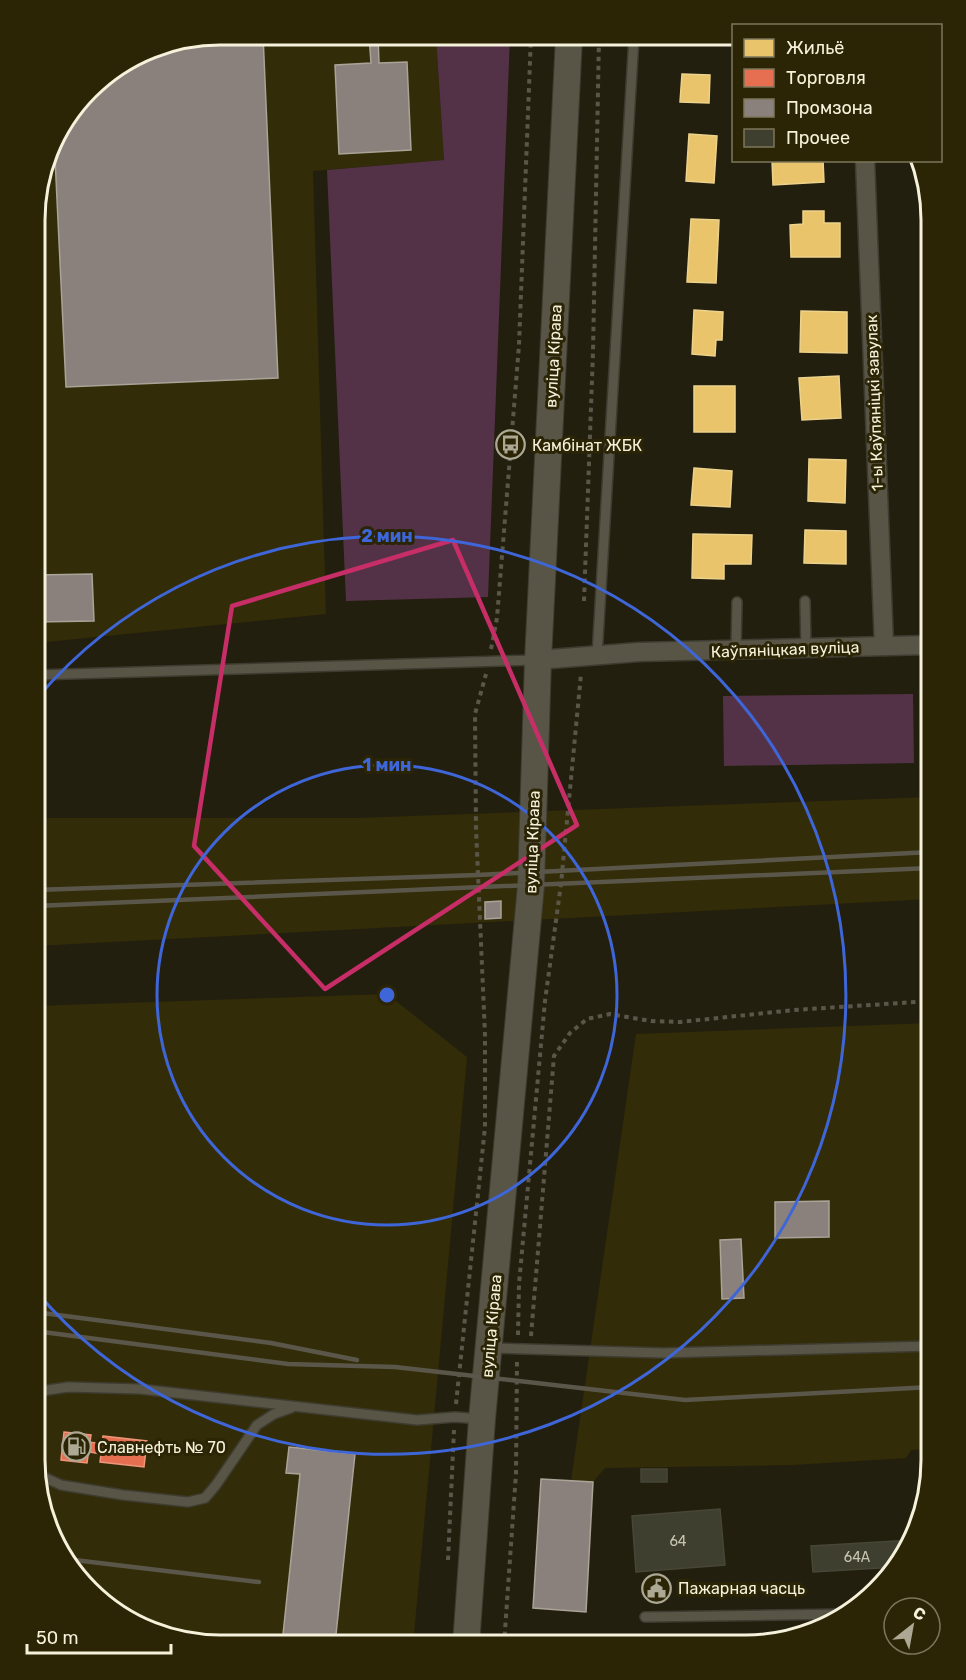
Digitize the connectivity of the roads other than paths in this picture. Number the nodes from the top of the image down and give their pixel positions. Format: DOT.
graph roads {
  1 [pos="568,45"];
  2 [pos="633,45"];
  3 [pos="865,162"];
  4 [pos="805,601"];
  5 [pos="737,602"];
  6 [pos="921,645"];
  7 [pos="884,646"];
  8 [pos="806,648"];
  9 [pos="736,650"];
  10 [pos="590,656"];
  11 [pos="538,660"];
  12 [pos="45,675"];
  13 [pos="921,1346"];
  14 [pos="489,1348"];
  15 [pos="45,1390"];
  16 [pos="294,1407"];
  17 [pos="482,1419"];
  18 [pos="46,1478"];
  19 [pos="828,1614"];
  20 [pos="645,1617"];
  21 [pos="467,1635"];
  1 -- 11 [label="main road, вуліца Кірава"];
  2 -- 10 [label="lane"];
  3 -- 7 [label="street, 1-ы Каўпяніцкі завулак"];
  4 -- 8 [label="lane"];
  5 -- 9 [label="lane"];
  6 -- 7 [label="street, Каўпяніцкая вуліца"];
  7 -- 8 [label="street, Каўпяніцкая вуліца"];
  8 -- 9 [label="street, Каўпяніцкая вуліца"];
  9 -- 10 [label="street, Каўпяніцкая вуліца"];
  10 -- 11 [label="street, Каўпяніцкая вуліца"];
  11 -- 12 [label="lane"];
  11 -- 14 [label="main road, вуліца Кірава"];
  13 -- 14 [label="lane"];
  14 -- 17 [label="main road, вуліца Кірава"];
  15 -- 16 [label="lane"];
  16 -- 17 [label="lane"];
  16 -- 18 [label="lane"];
  17 -- 21 [label="main road, вуліца Кірава"];
  19 -- 20 [label="lane"];
}
